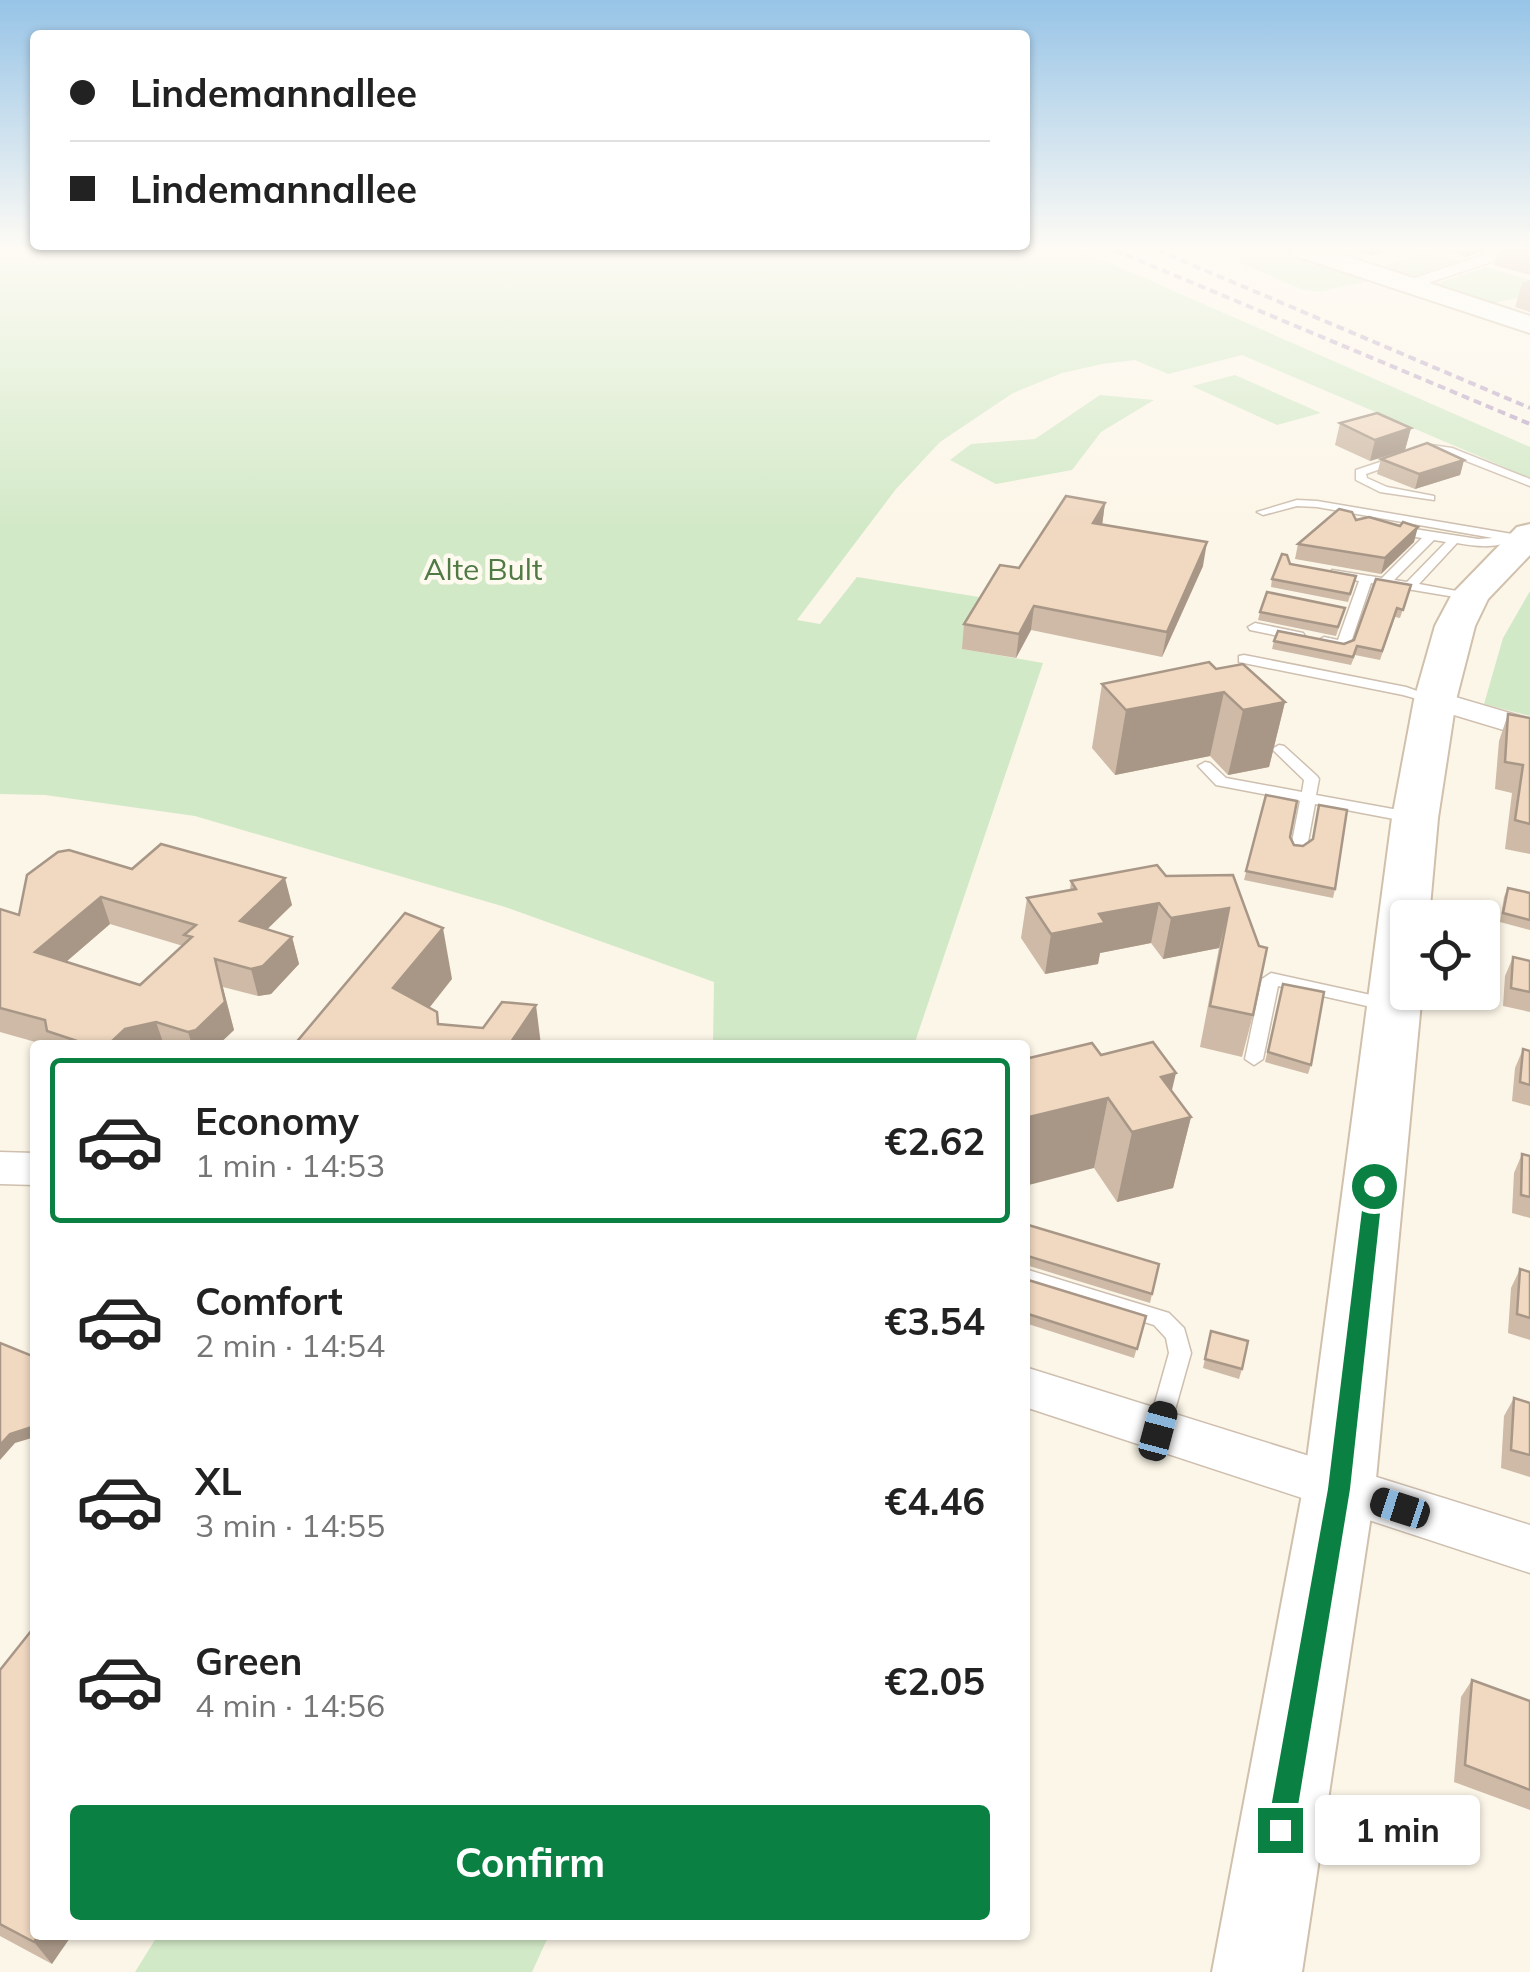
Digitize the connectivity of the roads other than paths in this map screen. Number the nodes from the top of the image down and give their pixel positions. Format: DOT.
graph roads {
  1 [pos="1530,484"];
  2 [pos="1430,498"];
  3 [pos="1262,512"];
  4 [pos="1360,524"];
  5 [pos="1424,530"];
  6 [pos="1527,538"];
  7 [pos="1330,572"];
  8 [pos="1444,574"];
  9 [pos="1366,579"];
  10 [pos="1385,582"];
  11 [pos="1338,608"];
  12 [pos="1355,612"];
  13 [pos="1255,628"];
  14 [pos="1244,659"];
  15 [pos="1435,700"];
  16 [pos="1530,728"];
  17 [pos="1279,749"];
  18 [pos="1205,766"];
  19 [pos="1308,798"];
  20 [pos="1416,818"];
  21 [pos="1299,847"];
  22 [pos="1407,900"];
  23 [pos="1390,1005"];
  24 [pos="1395,1010"];
  25 [pos="1254,1059"];
  26 [pos="0,1168"];
  27 [pos="30,1169"];
  28 [pos="1030,1279"];
  29 [pos="1030,1389"];
  30 [pos="1158,1431"];
  31 [pos="1339,1489"];
  32 [pos="1530,1549"];
  33 [pos="1257,1972"];
  1 -- 2 [label="lane"];
  3 -- 5 [label="lane"];
  4 -- 5 [label="lane"];
  5 -- 6 [label="lane"];
  5 -- 8 [label="lane"];
  5 -- 10 [label="lane"];
  6 -- 8 [label="street"];
  6 -- 8 [label="lane"];
  7 -- 9 [label="lane"];
  8 -- 10 [label="lane"];
  8 -- 15 [label="street"];
  9 -- 10 [label="lane"];
  9 -- 12 [label="lane"];
  11 -- 12 [label="lane"];
  12 -- 13 [label="lane"];
  14 -- 15 [label="lane"];
  15 -- 16 [label="street"];
  15 -- 20 [label="street"];
  17 -- 19 [label="lane"];
  18 -- 19 [label="lane"];
  19 -- 20 [label="lane"];
  19 -- 21 [label="lane"];
  20 -- 22 [label="street"];
  23 -- 25 [label="lane"];
  24 -- 31 [label="street"];
  26 -- 27 [label="street"];
  28 -- 30 [label="lane"];
  29 -- 30 [label="street"];
  30 -- 31 [label="street"];
  31 -- 32 [label="street"];
  31 -- 33 [label="street"];
}
